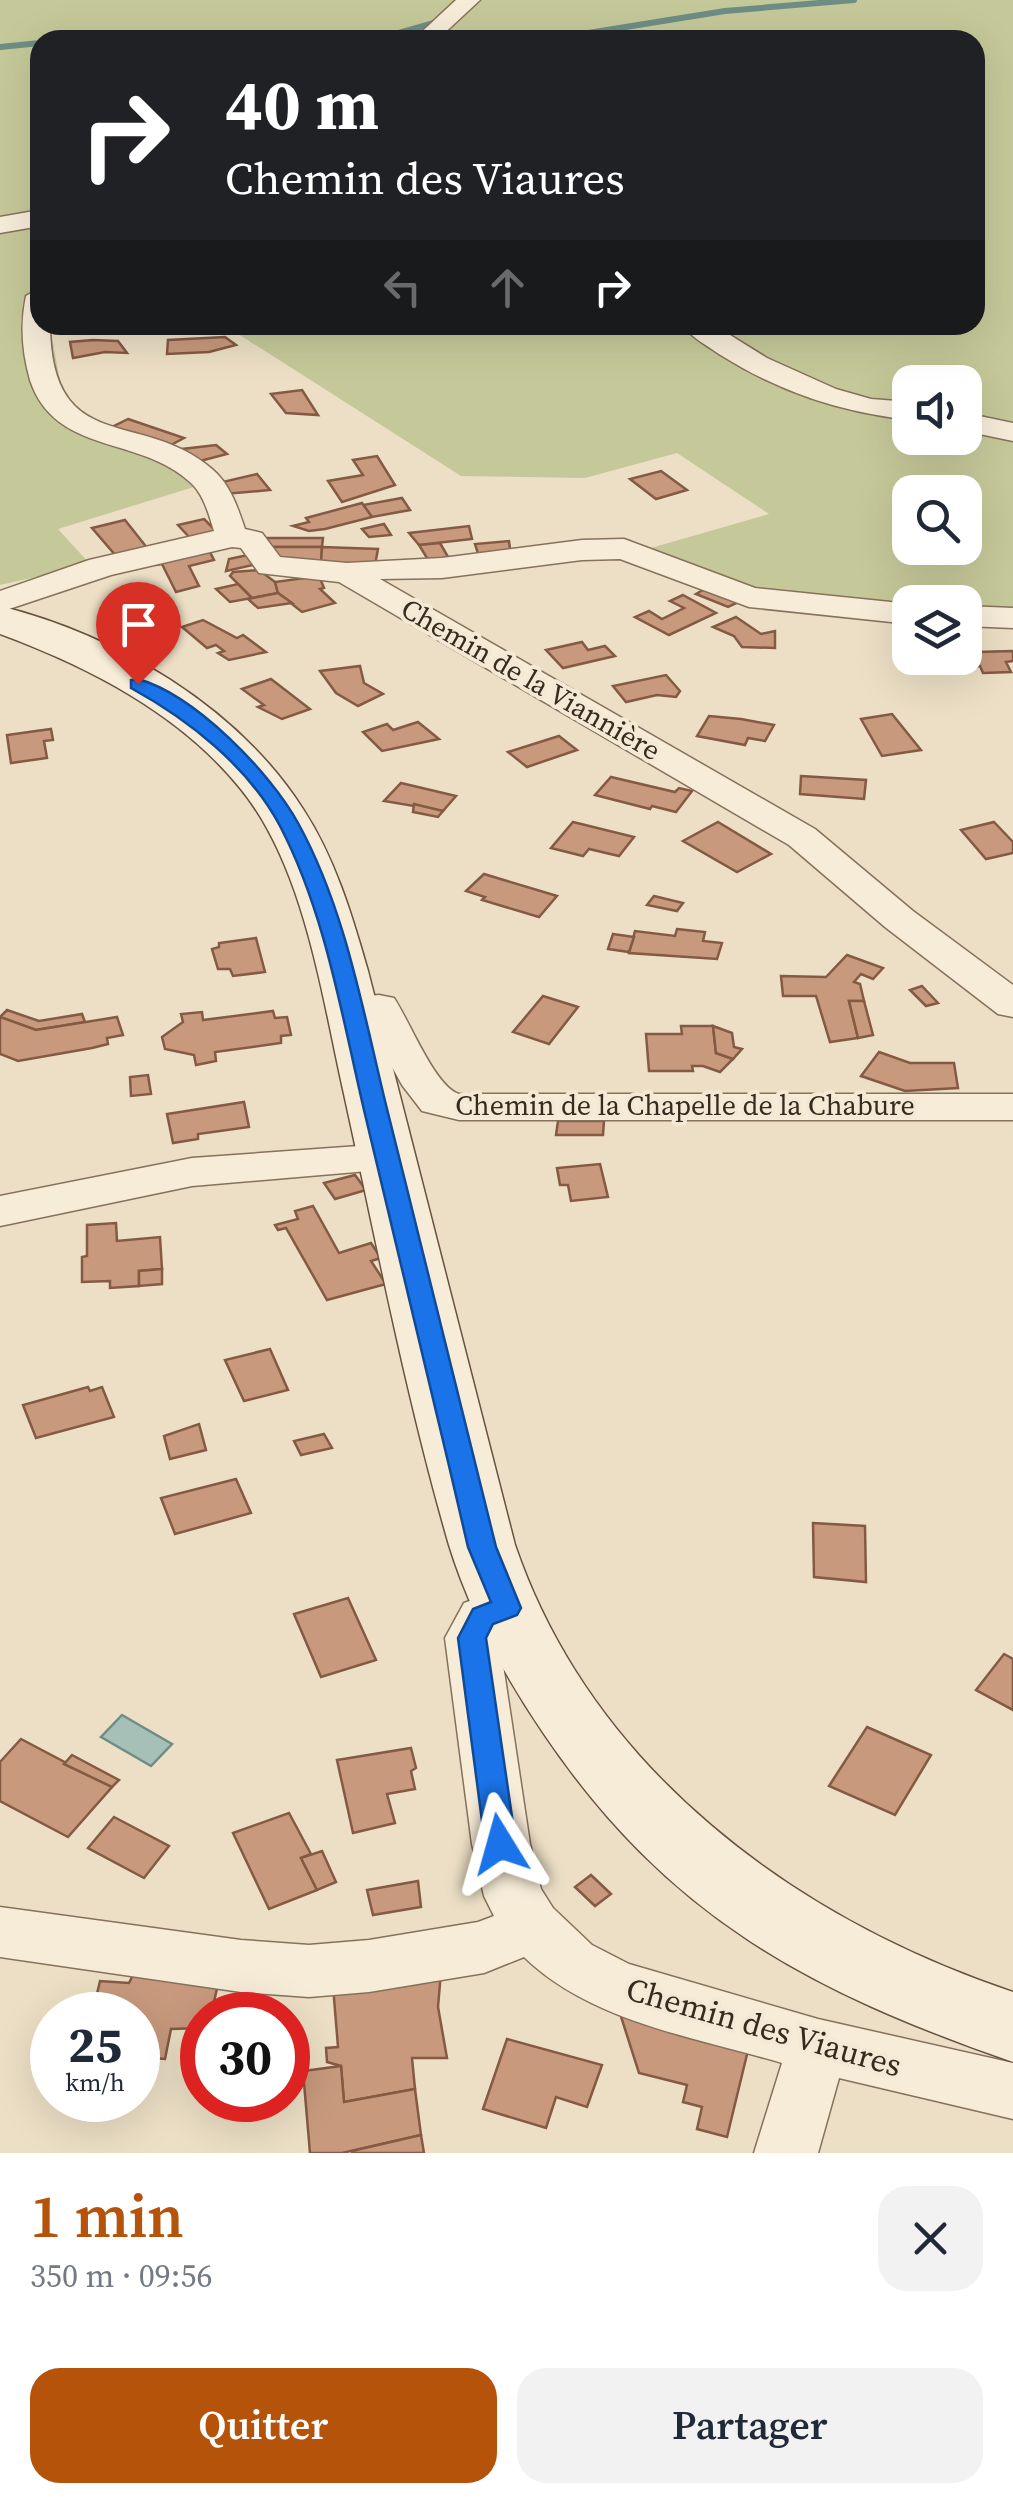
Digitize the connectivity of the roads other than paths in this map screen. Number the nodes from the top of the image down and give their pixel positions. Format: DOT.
graph roads {
  1 [pos="468,0"];
  2 [pos="435,30"];
  3 [pos="30,220"];
  4 [pos="0,224"];
  5 [pos="36,335"];
  6 [pos="711,335"];
  7 [pos="892,409"];
  8 [pos="982,426"];
  9 [pos="1013,432"];
  10 [pos="232,537"];
  11 [pos="347,573"];
  12 [pos="0,602"];
  13 [pos="892,612"];
  14 [pos="982,617"];
  15 [pos="1013,618"];
  16 [pos="0,619"];
  17 [pos="1013,1004"];
  18 [pos="351,1008"];
  19 [pos="1013,1107"];
  20 [pos="387,1158"];
  21 [pos="0,1212"];
  22 [pos="507,1608"];
  23 [pos="532,1926"];
  24 [pos="0,1932"];
  25 [pos="1013,2027"];
  26 [pos="818,2046"];
  27 [pos="1013,2091"];
  28 [pos="786,2153"];
  1 -- 2 [label="street"];
  3 -- 4 [label="street"];
  5 -- 10 [label="street"];
  6 -- 7 [label="street"];
  8 -- 9 [label="street"];
  10 -- 11 [label="street, Chemin de la Viannière"];
  10 -- 12 [label="street"];
  11 -- 13 [label="street"];
  11 -- 17 [label="street, Chemin de la Viannière"];
  14 -- 15 [label="street"];
  16 -- 18 [label="main road"];
  18 -- 19 [label="street, Chemin de la Chapelle de la Chabure"];
  18 -- 20 [label="main road"];
  20 -- 21 [label="street"];
  20 -- 22 [label="main road"];
  22 -- 23 [label="street, Chemin des Viaures"];
  22 -- 25 [label="main road"];
  23 -- 24 [label="street"];
  23 -- 26 [label="street, Chemin des Viaures"];
  26 -- 27 [label="street, Chemin des Viaures"];
  26 -- 28 [label="street"];
}
